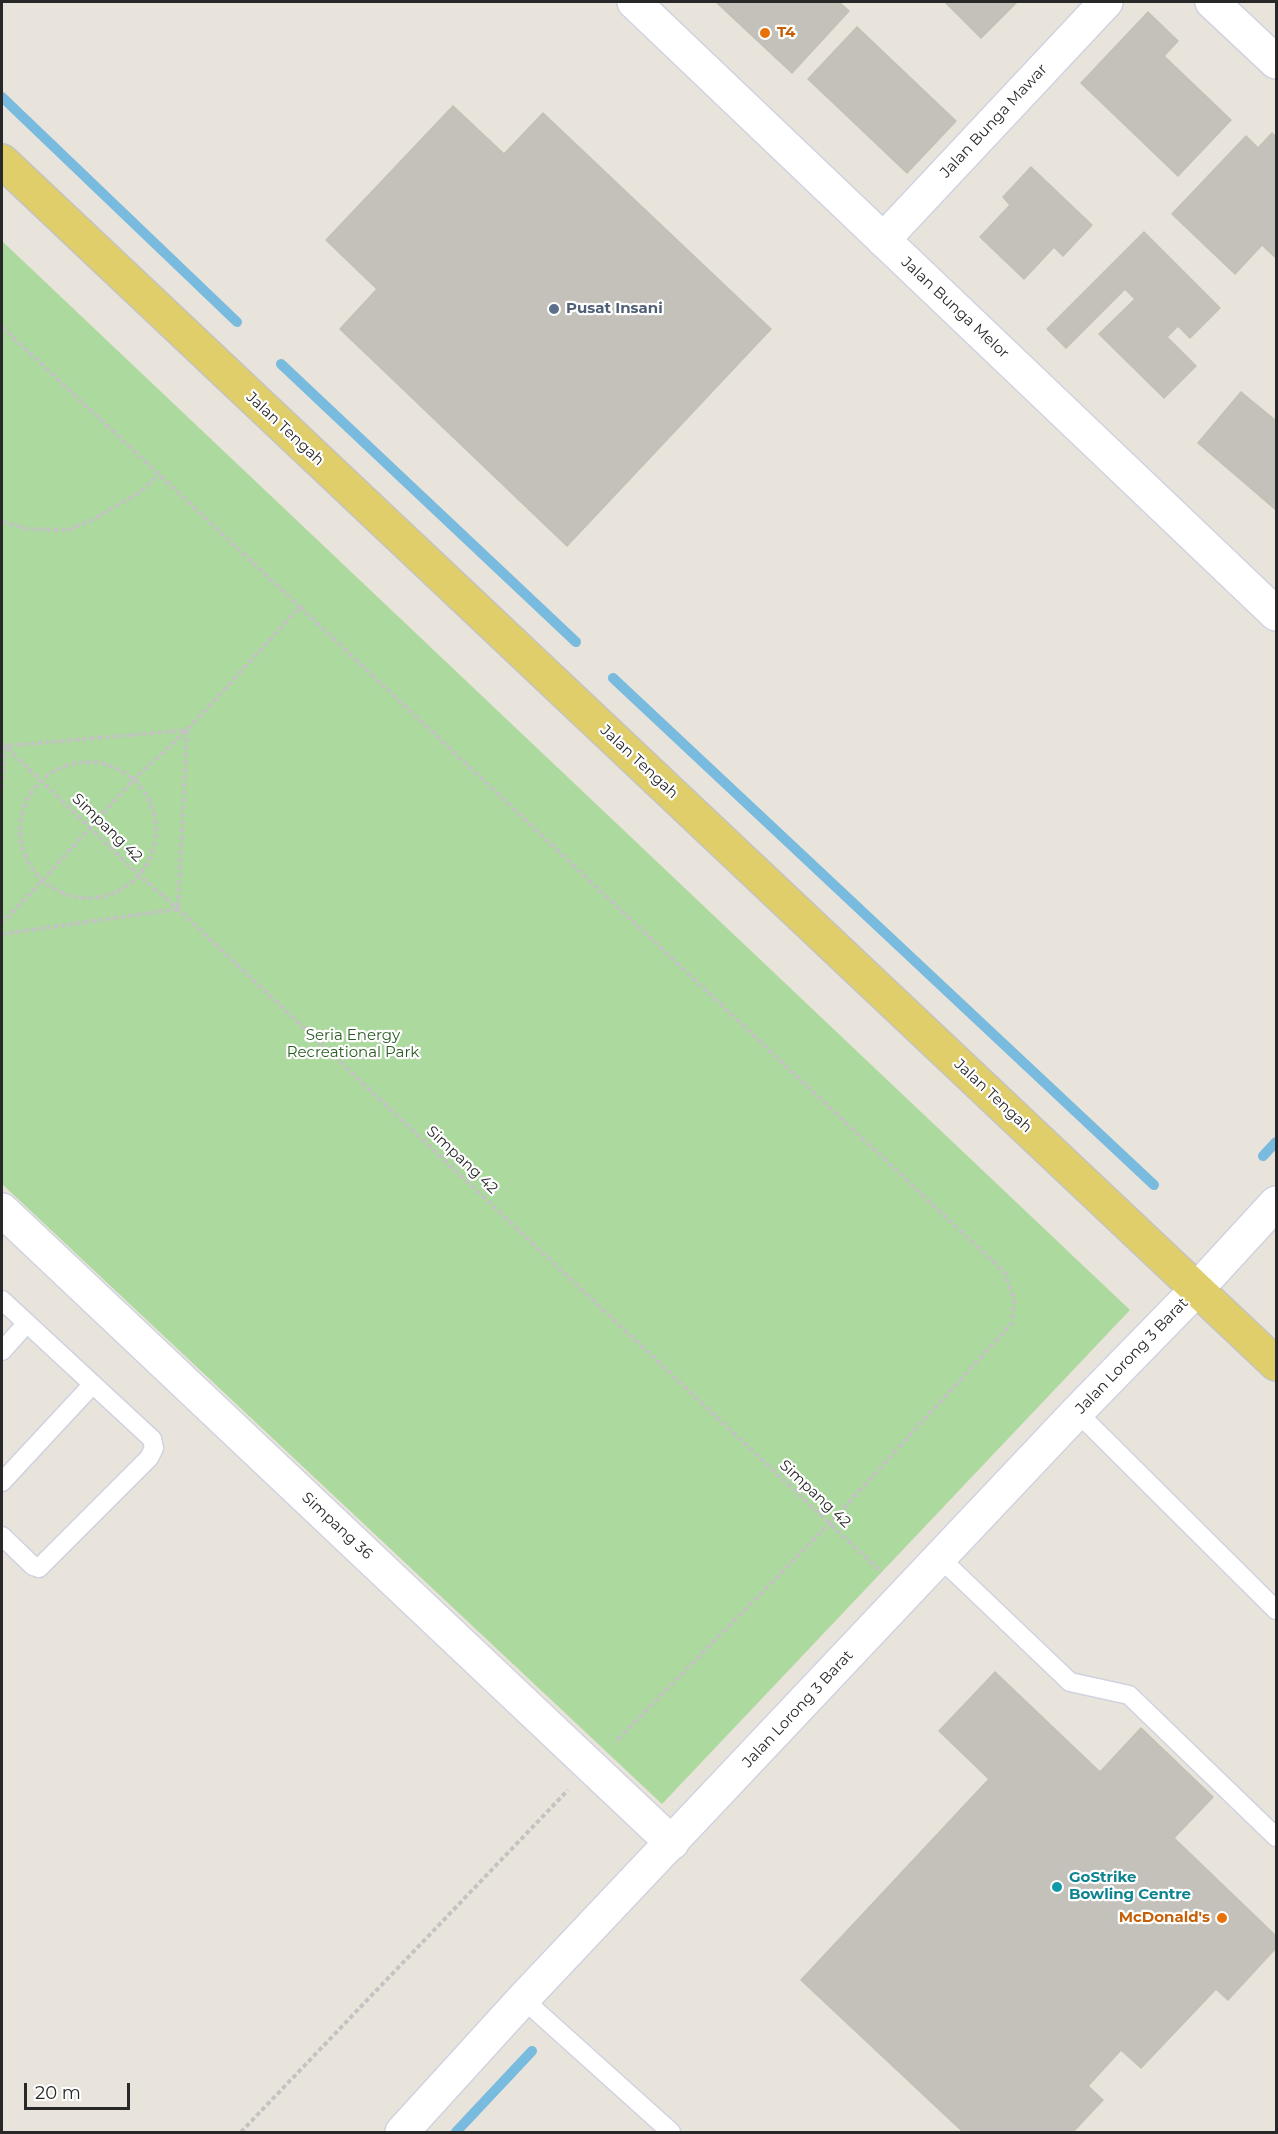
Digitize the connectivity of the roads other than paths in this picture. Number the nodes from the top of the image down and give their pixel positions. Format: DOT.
graph roads {
  1 [pos="634,2"];
  2 [pos="1106,2"];
  3 [pos="1212,2"];
  4 [pos="1276,62"];
  5 [pos="2,161"];
  6 [pos="883,240"];
  7 [pos="1276,614"];
  8 [pos="1276,1203"];
  9 [pos="2,1210"];
  10 [pos="1197,1289"];
  11 [pos="2,1300"];
  12 [pos="27,1323"];
  13 [pos="2,1351"];
  14 [pos="1276,1364"];
  15 [pos="93,1384"];
  16 [pos="1077,1412"];
  17 [pos="2,1482"];
  18 [pos="2,1536"];
  19 [pos="940,1558"];
  20 [pos="1276,1610"];
  21 [pos="1276,1837"];
  22 [pos="672,1843"];
  23 [pos="523,1998"];
  24 [pos="402,2133"];
  25 [pos="671,2133"];
  1 -- 6 [label="street, Jalan Bunga Melor"];
  2 -- 6 [label="street, Jalan Bunga Mawar"];
  3 -- 4 [label="street"];
  5 -- 10 [label="main road, Jalan Tengah"];
  6 -- 7 [label="street, Jalan Bunga Melor"];
  8 -- 10 [label="street, Jalan Lorong 3 Barat"];
  9 -- 22 [label="street, Simpang 36"];
  10 -- 14 [label="main road, Jalan Tengah"];
  10 -- 16 [label="street, Jalan Lorong 3 Barat"];
  11 -- 12 [label="lane"];
  12 -- 13 [label="lane"];
  12 -- 15 [label="lane"];
  15 -- 17 [label="lane"];
  15 -- 18 [label="lane"];
  16 -- 19 [label="street, Jalan Lorong 3 Barat"];
  16 -- 20 [label="lane"];
  19 -- 21 [label="lane"];
  19 -- 22 [label="street, Jalan Lorong 3 Barat"];
  22 -- 23 [label="street, Jalan Lorong 3 Barat"];
  23 -- 24 [label="street, Jalan Lorong 3 Barat"];
  23 -- 25 [label="lane"];
}
